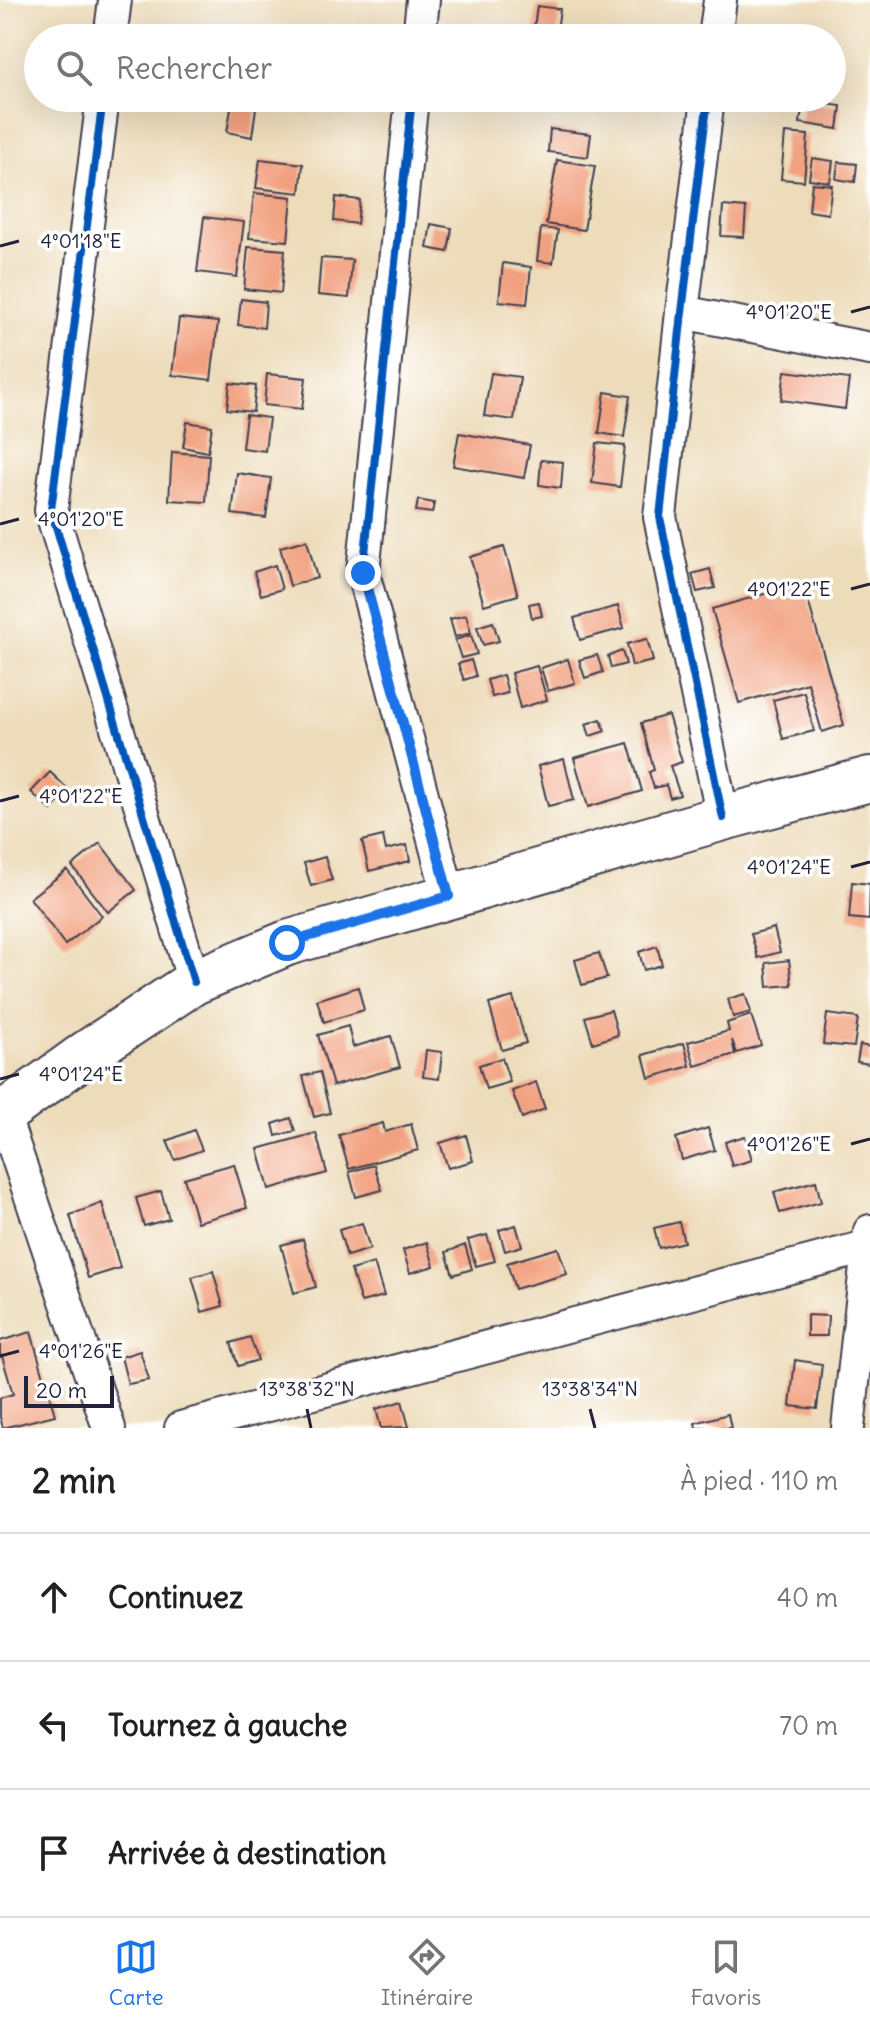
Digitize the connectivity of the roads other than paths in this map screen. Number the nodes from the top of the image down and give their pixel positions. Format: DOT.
graph roads {
  1 [pos="115,0"];
  2 [pos="423,0"];
  3 [pos="720,0"];
  4 [pos="112,24"];
  5 [pos="420,24"];
  6 [pos="717,24"];
  7 [pos="101,112"];
  8 [pos="411,112"];
  9 [pos="706,112"];
  10 [pos="682,312"];
  11 [pos="870,349"];
  12 [pos="870,779"];
  13 [pos="723,818"];
  14 [pos="449,896"];
  15 [pos="194,982"];
  16 [pos="1,1113"];
  17 [pos="869,1241"];
  18 [pos="109,1428"];
  19 [pos="181,1428"];
  20 [pos="848,1428"];
  1 -- 4 [label="street"];
  2 -- 5 [label="street"];
  3 -- 6 [label="street"];
  7 -- 15 [label="street"];
  8 -- 14 [label="street"];
  9 -- 10 [label="street"];
  10 -- 11 [label="street"];
  10 -- 13 [label="street"];
  12 -- 13 [label="main road"];
  13 -- 14 [label="main road"];
  14 -- 15 [label="main road"];
  15 -- 16 [label="main road"];
  16 -- 18 [label="street"];
  17 -- 19 [label="street"];
  17 -- 20 [label="street"];
}
